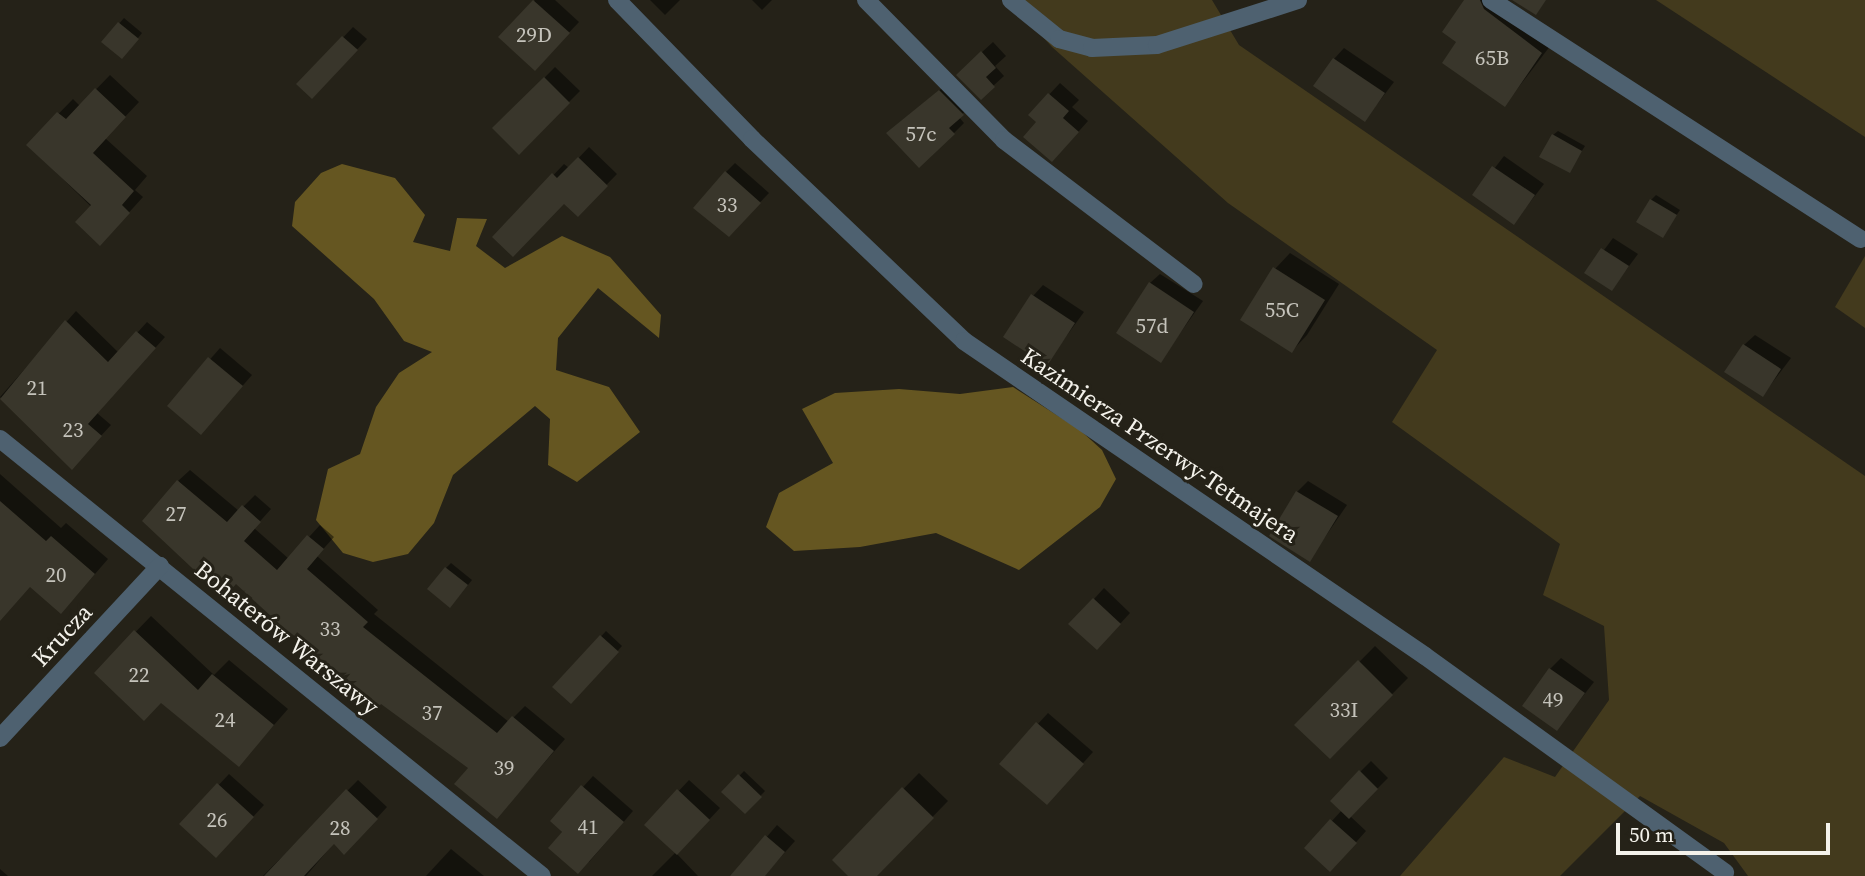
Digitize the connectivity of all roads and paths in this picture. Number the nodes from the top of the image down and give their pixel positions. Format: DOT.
graph roads {
  1 [pos="617,0"];
  2 [pos="866,0"];
  3 [pos="1011,0"];
  4 [pos="1298,0"];
  5 [pos="1491,0"];
  6 [pos="1861,239"];
  7 [pos="1194,284"];
  8 [pos="0,439"];
  9 [pos="160,566"];
  10 [pos="0,738"];
  11 [pos="1725,872"];
  12 [pos="542,876"];
  1 -- 11 [label="street, Kazimierza Przerwy-Tetmajera"];
  2 -- 7 [label="street"];
  3 -- 4 [label="street"];
  5 -- 6 [label="street"];
  8 -- 9 [label="street, Bohaterów Warszawy"];
  9 -- 10 [label="street, Krucza"];
  9 -- 12 [label="street, Bohaterów Warszawy"];
}
